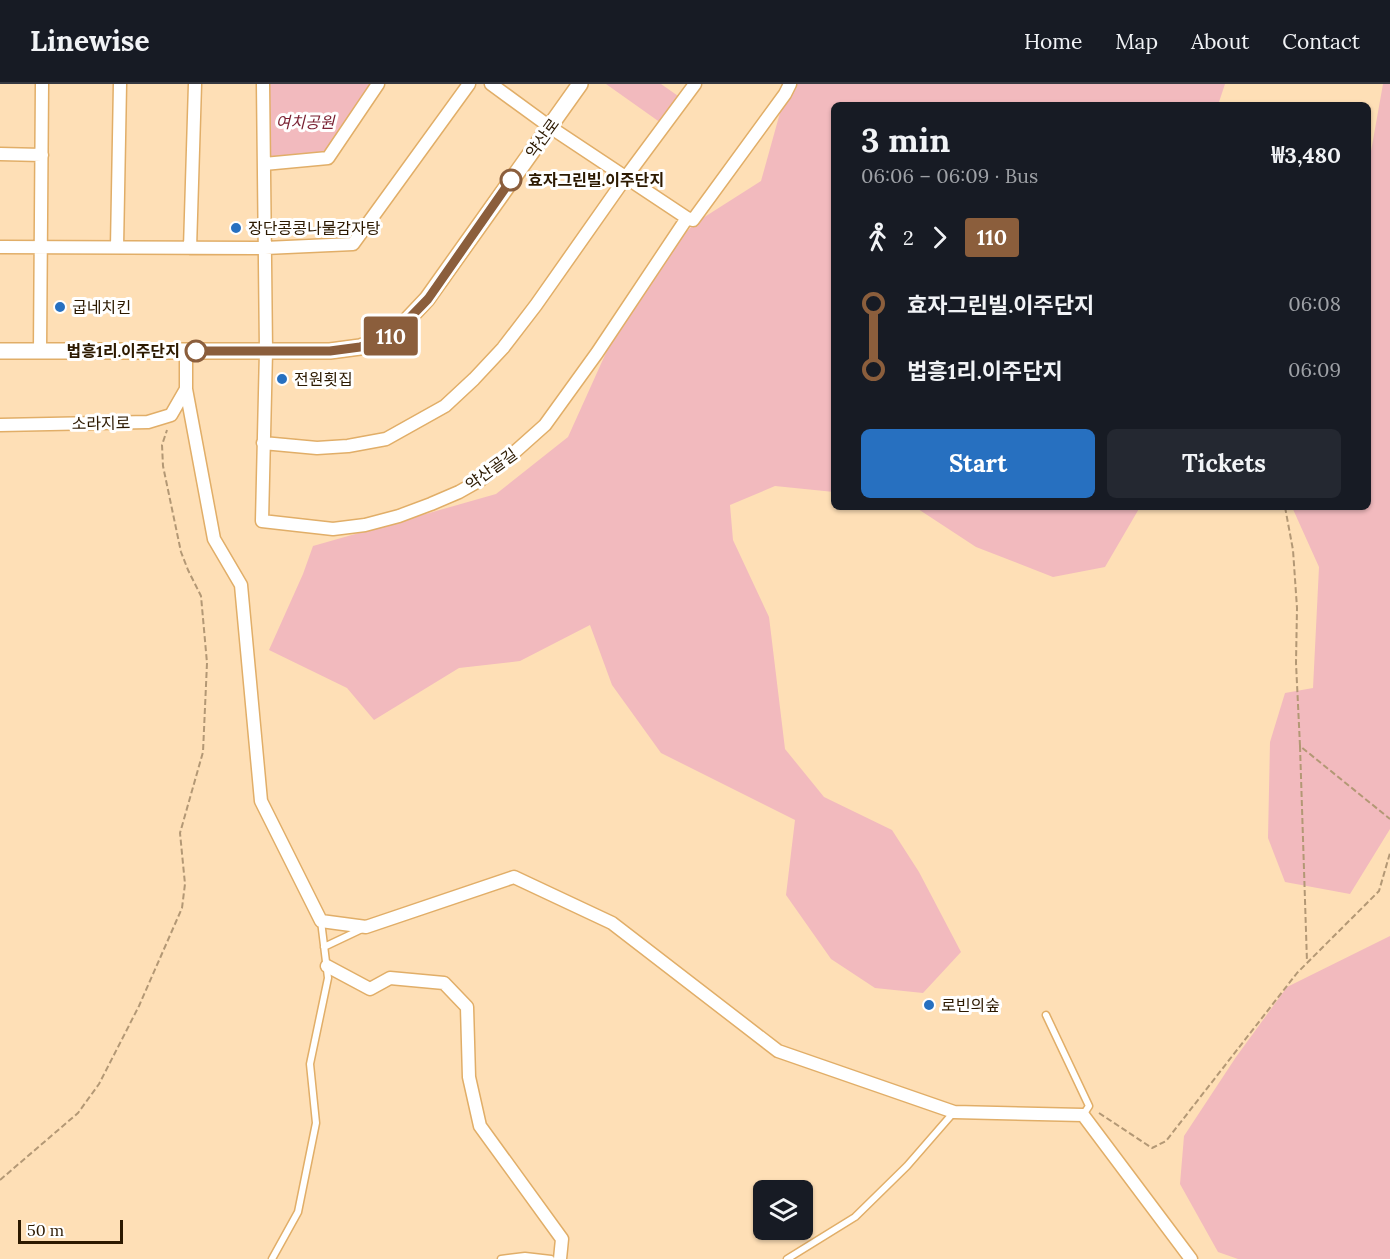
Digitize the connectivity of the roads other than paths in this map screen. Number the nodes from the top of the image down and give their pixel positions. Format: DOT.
graph roads {
  1 [pos="42,84"];
  2 [pos="120,84"];
  3 [pos="195,84"];
  4 [pos="263,84"];
  5 [pos="378,84"];
  6 [pos="469,84"];
  7 [pos="491,84"];
  8 [pos="580,84"];
  9 [pos="695,84"];
  10 [pos="790,84"];
  11 [pos="550,127"];
  12 [pos="0,154"];
  13 [pos="42,155"];
  14 [pos="264,164"];
  15 [pos="626,177"];
  16 [pos="687,218"];
  17 [pos="0,247"];
  18 [pos="41,247"];
  19 [pos="117,247"];
  20 [pos="190,248"];
  21 [pos="265,248"];
  22 [pos="0,351"];
  23 [pos="40,351"];
  24 [pos="186,351"];
  25 [pos="266,351"];
  26 [pos="186,389"];
  27 [pos="0,425"];
  28 [pos="263,443"];
  29 [pos="321,921"];
  30 [pos="366,927"];
  31 [pos="324,947"];
  32 [pos="327,966"];
  33 [pos="1046,1015"];
  34 [pos="1086,1110"];
  35 [pos="954,1112"];
  36 [pos="272,1259"];
  37 [pos="501,1259"];
  38 [pos="551,1259"];
  39 [pos="560,1259"];
  40 [pos="787,1259"];
  41 [pos="1191,1259"];
  1 -- 13 [label="street"];
  2 -- 19 [label="street"];
  3 -- 20 [label="street"];
  4 -- 14 [label="street, 약산골길"];
  5 -- 14 [label="street"];
  6 -- 21 [label="street"];
  7 -- 11 [label="street"];
  8 -- 11 [label="street, 약산로"];
  9 -- 15 [label="street"];
  10 -- 16 [label="street, 약산골길"];
  11 -- 15 [label="street"];
  11 -- 25 [label="street, 약산로"];
  12 -- 13 [label="street"];
  13 -- 18 [label="street"];
  14 -- 21 [label="street, 약산골길"];
  15 -- 16 [label="street"];
  15 -- 28 [label="street"];
  16 -- 28 [label="street, 약산골길"];
  17 -- 18 [label="street"];
  18 -- 19 [label="street"];
  18 -- 23 [label="street"];
  19 -- 20 [label="street"];
  20 -- 21 [label="street"];
  21 -- 25 [label="street, 약산골길"];
  22 -- 23 [label="street, 약산로"];
  23 -- 24 [label="street, 약산로"];
  24 -- 25 [label="street, 약산로"];
  24 -- 26 [label="street"];
  25 -- 28 [label="street, 약산골길"];
  26 -- 27 [label="street, 소라지로"];
  26 -- 29 [label="street"];
  29 -- 30 [label="street"];
  29 -- 31 [label="lane"];
  30 -- 31 [label="lane"];
  30 -- 35 [label="street"];
  31 -- 32 [label="lane"];
  32 -- 36 [label="lane"];
  32 -- 39 [label="street"];
  33 -- 34 [label="lane"];
  34 -- 35 [label="street"];
  34 -- 41 [label="street"];
  35 -- 40 [label="lane"];
  37 -- 38 [label="lane"];
}
